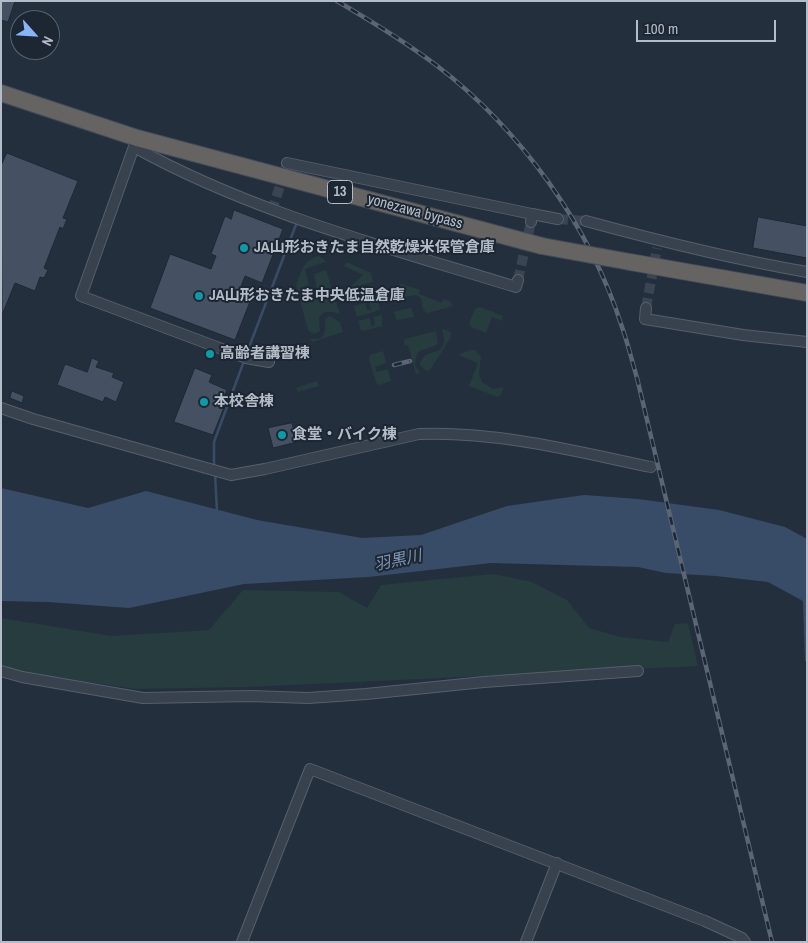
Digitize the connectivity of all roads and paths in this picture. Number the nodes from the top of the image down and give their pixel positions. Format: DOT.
graph roads {
  1 [pos="1,93"];
  2 [pos="136,142"];
  3 [pos="287,162"];
  4 [pos="558,219"];
  5 [pos="586,221"];
  6 [pos="807,272"];
  7 [pos="518,280"];
  8 [pos="807,293"];
  9 [pos="646,308"];
  10 [pos="807,342"];
  11 [pos="269,362"];
  12 [pos="1,408"];
  13 [pos="651,467"];
  14 [pos="1,671"];
  15 [pos="638,671"];
  16 [pos="557,863"];
  17 [pos="242,942"];
  18 [pos="526,942"];
  19 [pos="746,942"];
  1 -- 2 [label="highway, yonezawa bypass / 13"];
  2 -- 7 [label="street"];
  2 -- 8 [label="highway, yonezawa bypass / 13, bridge"];
  2 -- 11 [label="street"];
  3 -- 4 [label="street"];
  5 -- 6 [label="street"];
  9 -- 10 [label="street"];
  12 -- 13 [label="street"];
  14 -- 15 [label="street"];
  16 -- 17 [label="street"];
  16 -- 18 [label="street"];
  16 -- 19 [label="street"];
}
